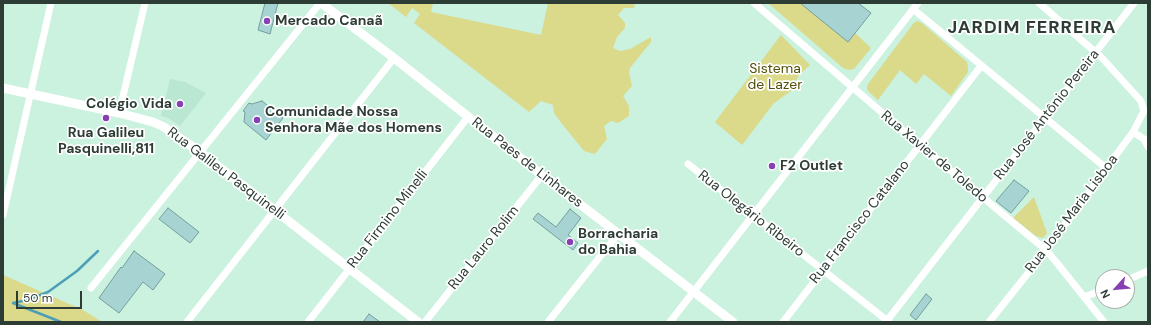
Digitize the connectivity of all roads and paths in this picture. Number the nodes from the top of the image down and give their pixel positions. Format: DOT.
graph roads {
  1 [pos="51,3"];
  2 [pos="146,3"];
  3 [pos="320,3"];
  4 [pos="754,3"];
  5 [pos="918,3"];
  6 [pos="1039,3"];
  7 [pos="1134,3"];
  8 [pos="913,9"];
  9 [pos="1096,52"];
  10 [pos="394,58"];
  11 [pos="981,66"];
  12 [pos="853,87"];
  13 [pos="3,88"];
  14 [pos="31,94"];
  15 [pos="119,113"];
  16 [pos="468,117"];
  17 [pos="1045,118"];
  18 [pos="1133,132"];
  19 [pos="920,145"];
  20 [pos="1148,147"];
  21 [pos="200,152"];
  22 [pos="688,164"];
  23 [pos="1106,168"];
  24 [pos="542,175"];
  25 [pos="982,198"];
  26 [pos="274,210"];
  27 [pos="3,215"];
  28 [pos="753,216"];
  29 [pos="618,234"];
  30 [pos="1046,250"];
  31 [pos="350,268"];
  32 [pos="823,270"];
  33 [pos="1148,271"];
  34 [pos="1135,277"];
  35 [pos="91,288"];
  36 [pos="693,292"];
  37 [pos="1095,293"];
  38 [pos="1084,297"];
  39 [pos="887,321"];
  40 [pos="187,322"];
  41 [pos="308,322"];
  42 [pos="418,322"];
  43 [pos="425,322"];
  44 [pos="548,322"];
  45 [pos="670,322"];
  46 [pos="733,322"];
  47 [pos="783,322"];
  48 [pos="989,322"];
  49 [pos="1104,322"];
  1 -- 14 [label="street"];
  2 -- 15 [label="street"];
  3 -- 10 [label="street, Rua Paes de Linhares"];
  3 -- 21 [label="street"];
  4 -- 12 [label="street, Rua Xavier de Toledo"];
  5 -- 8 [label="street"];
  6 -- 9 [label="street"];
  7 -- 9 [label="street, Rua José Antônio Pereira"];
  8 -- 11 [label="street"];
  8 -- 12 [label="street"];
  9 -- 17 [label="street, Rua José Antônio Pereira"];
  9 -- 18 [label="street, Rua José Maria Lisboa"];
  10 -- 16 [label="street, Rua Paes de Linhares"];
  10 -- 26 [label="street"];
  11 -- 17 [label="street"];
  11 -- 19 [label="street, Rua Francisco Catalano"];
  12 -- 19 [label="street, Rua Xavier de Toledo"];
  12 -- 28 [label="street"];
  13 -- 14 [label="street, Rua Galileu Pasquinelli"];
  14 -- 15 [label="street, Rua Galileu Pasquinelli"];
  14 -- 27 [label="street"];
  15 -- 21 [label="street, Rua Galileu Pasquinelli"];
  16 -- 24 [label="street, Rua Paes de Linhares"];
  16 -- 31 [label="street, Rua Firmino Minelli"];
  17 -- 23 [label="street"];
  17 -- 25 [label="street, Rua José Antônio Pereira"];
  18 -- 20 [label="street"];
  18 -- 23 [label="street, Rua José Maria Lisboa"];
  19 -- 25 [label="street, Rua Xavier de Toledo"];
  19 -- 32 [label="street, Rua Francisco Catalano"];
  21 -- 26 [label="street, Rua Galileu Pasquinelli"];
  21 -- 35 [label="street"];
  22 -- 28 [label="street, Rua Olegário Ribeiro"];
  23 -- 30 [label="street, Rua José Maria Lisboa"];
  24 -- 29 [label="street, Rua Paes de Linhares"];
  24 -- 43 [label="street, Rua Lauro Rolim"];
  25 -- 30 [label="street, Rua Xavier de Toledo"];
  25 -- 39 [label="street, Rua José Antônio Pereira"];
  26 -- 31 [label="street, Rua Galileu Pasquinelli"];
  26 -- 40 [label="street"];
  28 -- 32 [label="street, Rua Olegário Ribeiro"];
  28 -- 36 [label="street"];
  29 -- 36 [label="street, Rua Paes de Linhares"];
  29 -- 44 [label="street"];
  30 -- 38 [label="street, Rua Xavier de Toledo"];
  30 -- 48 [label="street, Rua José Maria Lisboa"];
  31 -- 41 [label="street, Rua Firmino Minelli"];
  31 -- 42 [label="street, Rua Galileu Pasquinelli"];
  32 -- 39 [label="street, Rua Olegário Ribeiro"];
  32 -- 47 [label="street, Rua Francisco Catalano"];
  33 -- 34 [label="street"];
  36 -- 45 [label="street"];
  36 -- 46 [label="street, Rua Paes de Linhares"];
  37 -- 38 [label="street"];
  38 -- 49 [label="street, Rua Xavier de Toledo"];
}
